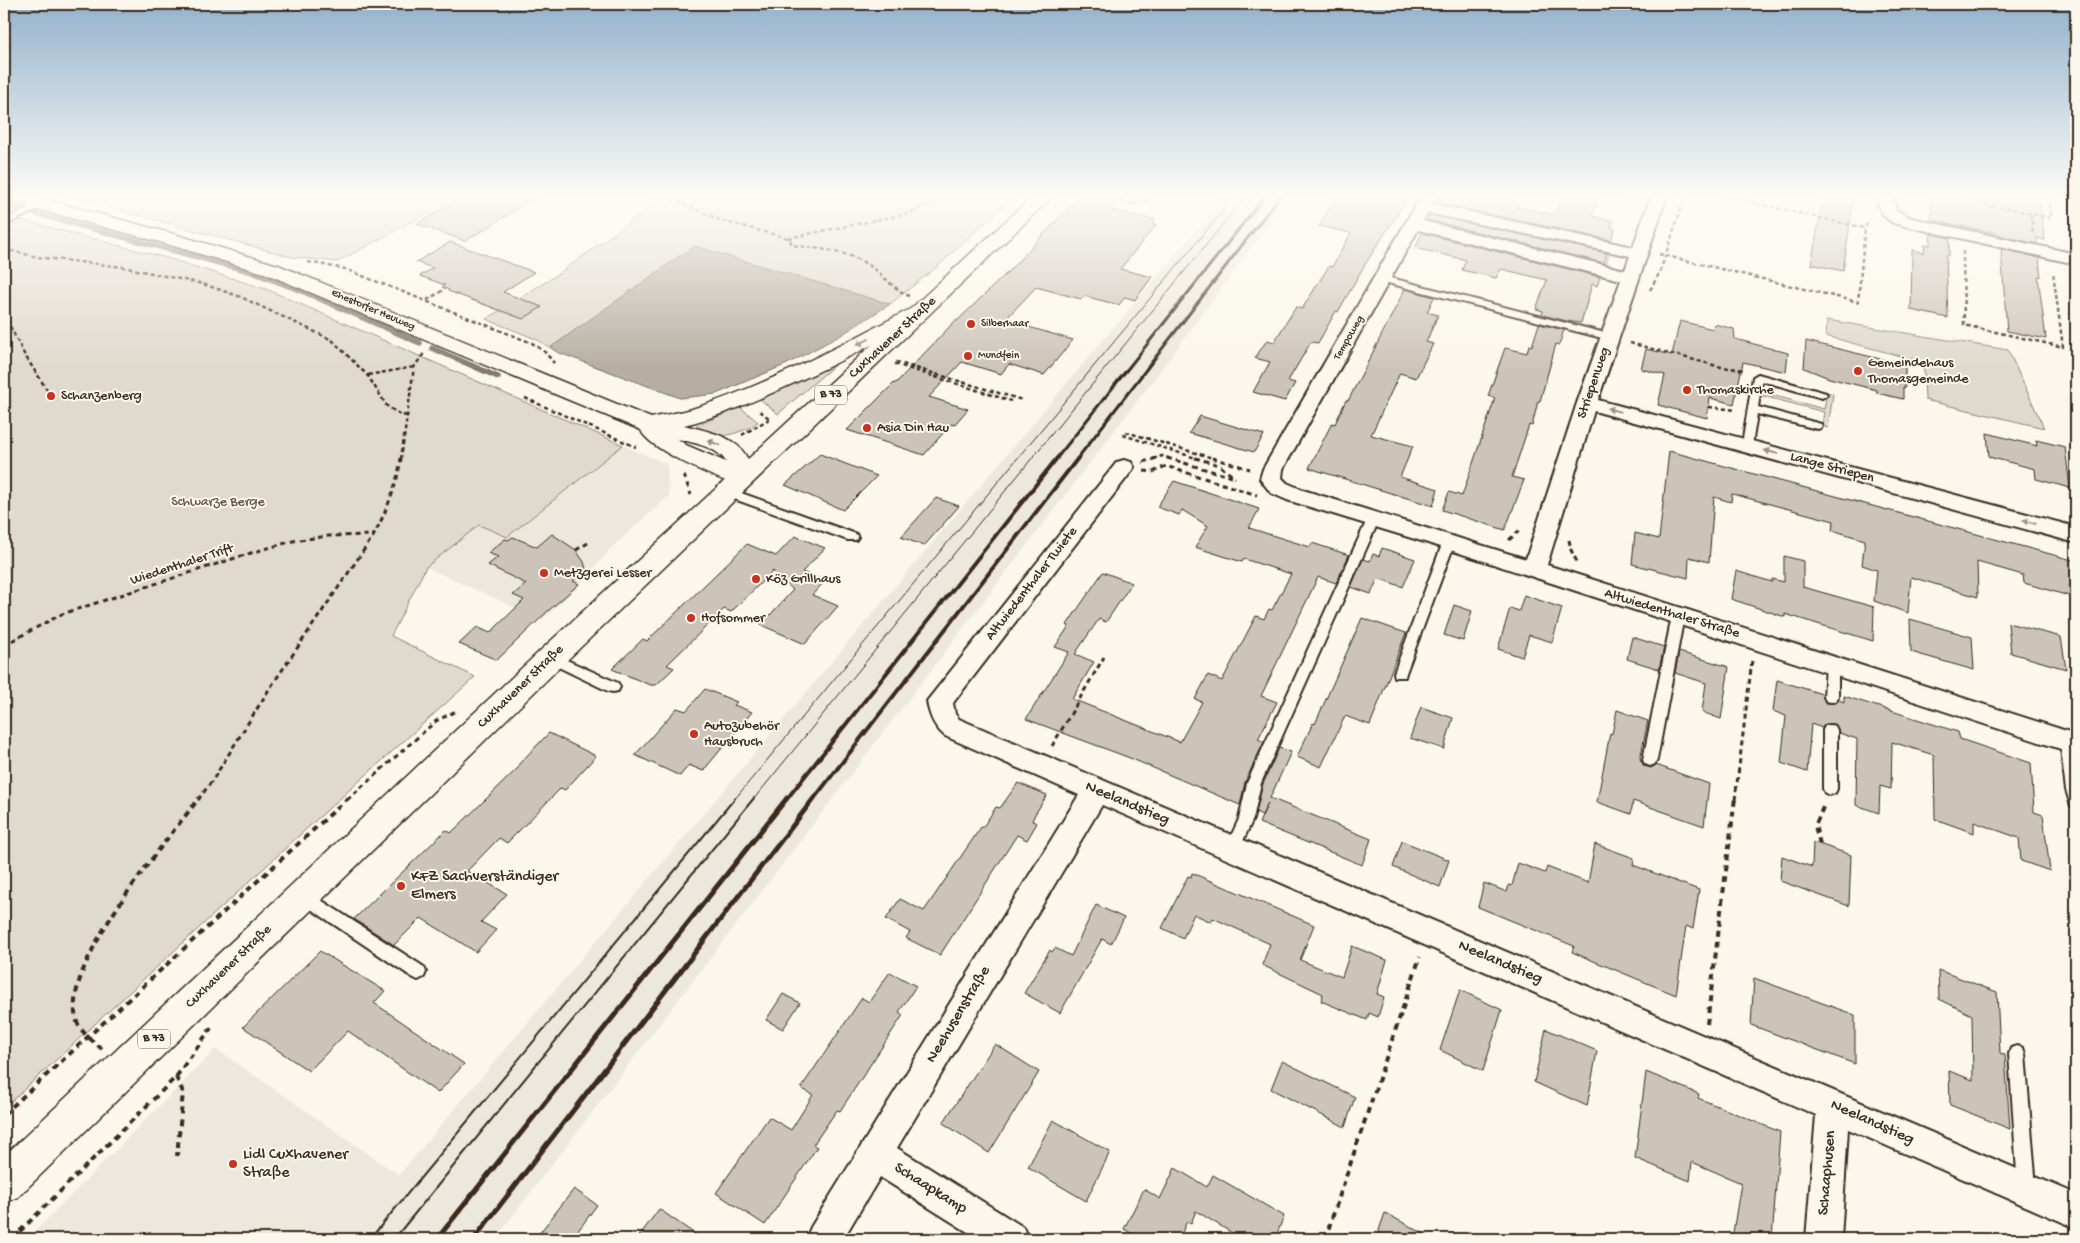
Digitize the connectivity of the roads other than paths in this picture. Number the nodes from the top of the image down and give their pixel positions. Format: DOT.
graph roads {
  1 [pos="222,254"];
  2 [pos="982,254"];
  3 [pos="1397,254"];
  4 [pos="1536,254"];
  5 [pos="1638,254"];
  6 [pos="2052,254"];
  7 [pos="2076,259"];
  8 [pos="1631,277"];
  9 [pos="1384,279"];
  10 [pos="926,307"];
  11 [pos="1610,337"];
  12 [pos="1822,395"];
  13 [pos="1587,403"];
  14 [pos="1752,409"];
  15 [pos="642,423"];
  16 [pos="1817,426"];
  17 [pos="1747,445"];
  18 [pos="1124,467"];
  19 [pos="1272,475"];
  20 [pos="734,485"];
  21 [pos="1373,520"];
  22 [pos="2076,535"];
  23 [pos="852,537"];
  24 [pos="1449,542"];
  25 [pos="1534,570"];
  26 [pos="1678,616"];
  27 [pos="551,658"];
  28 [pos="1832,665"];
  29 [pos="1400,673"];
  30 [pos="613,688"];
  31 [pos="1831,697"];
  32 [pos="940,701"];
  33 [pos="1830,730"];
  34 [pos="2072,742"];
  35 [pos="1650,760"];
  36 [pos="1830,789"];
  37 [pos="1096,791"];
  38 [pos="2076,802"];
  39 [pos="1232,849"];
  40 [pos="304,896"];
  41 [pos="418,972"];
  42 [pos="2017,1054"];
  43 [pos="1834,1106"];
  44 [pos="875,1154"];
  45 [pos="4,1183"];
  46 [pos="2027,1192"];
  47 [pos="2076,1211"];
  48 [pos="823,1239"];
  49 [pos="1011,1239"];
  50 [pos="1823,1239"];
  1 -- 15 [label="main road, Ehestorfer Heuweg"];
  2 -- 10 [label="main road, Cuxhavener Straße / B 73"];
  3 -- 9 [label="street, Tempoweg"];
  4 -- 8 [label="street"];
  5 -- 8 [label="street, Striepenweg"];
  6 -- 7 [label="street"];
  8 -- 11 [label="street, Striepenweg"];
  9 -- 11 [label="lane"];
  9 -- 19 [label="street, Tempoweg"];
  10 -- 15 [label="main road, one-way"];
  10 -- 20 [label="main road, Cuxhavener Straße / B 73"];
  11 -- 13 [label="street, Striepenweg"];
  12 -- 14 [label="lane"];
  17 -- 13 [label="street, Lange Striepen, one-way"];
  13 -- 25 [label="street, Striepenweg"];
  14 -- 16 [label="lane"];
  14 -- 17 [label="lane"];
  15 -- 20 [label="main road, Ehestorfer Heuweg"];
  22 -- 17 [label="street, Lange Striepen, one-way"];
  18 -- 32 [label="street, Altwiedenthaler Twiete"];
  19 -- 21 [label="street, Altwiedenthaler Straße"];
  20 -- 23 [label="lane"];
  20 -- 27 [label="main road, Cuxhavener Straße / B 73"];
  21 -- 24 [label="street, Altwiedenthaler Straße"];
  21 -- 39 [label="lane"];
  24 -- 25 [label="street, Altwiedenthaler Straße"];
  24 -- 29 [label="lane"];
  25 -- 26 [label="street, Altwiedenthaler Straße"];
  26 -- 28 [label="street, Altwiedenthaler Straße"];
  26 -- 35 [label="lane"];
  27 -- 30 [label="lane"];
  27 -- 40 [label="main road, Cuxhavener Straße / B 73"];
  28 -- 31 [label="lane"];
  28 -- 34 [label="street, Altwiedenthaler Straße"];
  32 -- 37 [label="street, Neelandstieg"];
  33 -- 36 [label="lane"];
  34 -- 38 [label="lane"];
  37 -- 39 [label="street, Neelandstieg"];
  37 -- 44 [label="street, Neehusenstraße"];
  39 -- 43 [label="street, Neelandstieg"];
  40 -- 41 [label="lane"];
  40 -- 45 [label="main road, Cuxhavener Straße / B 73"];
  42 -- 46 [label="lane"];
  43 -- 46 [label="street, Neelandstieg"];
  43 -- 50 [label="street, Schaaphusen"];
  44 -- 48 [label="street, Neehusenstraße"];
  44 -- 49 [label="street, Schaapkamp"];
  46 -- 47 [label="street, Neelandstieg"];
}
